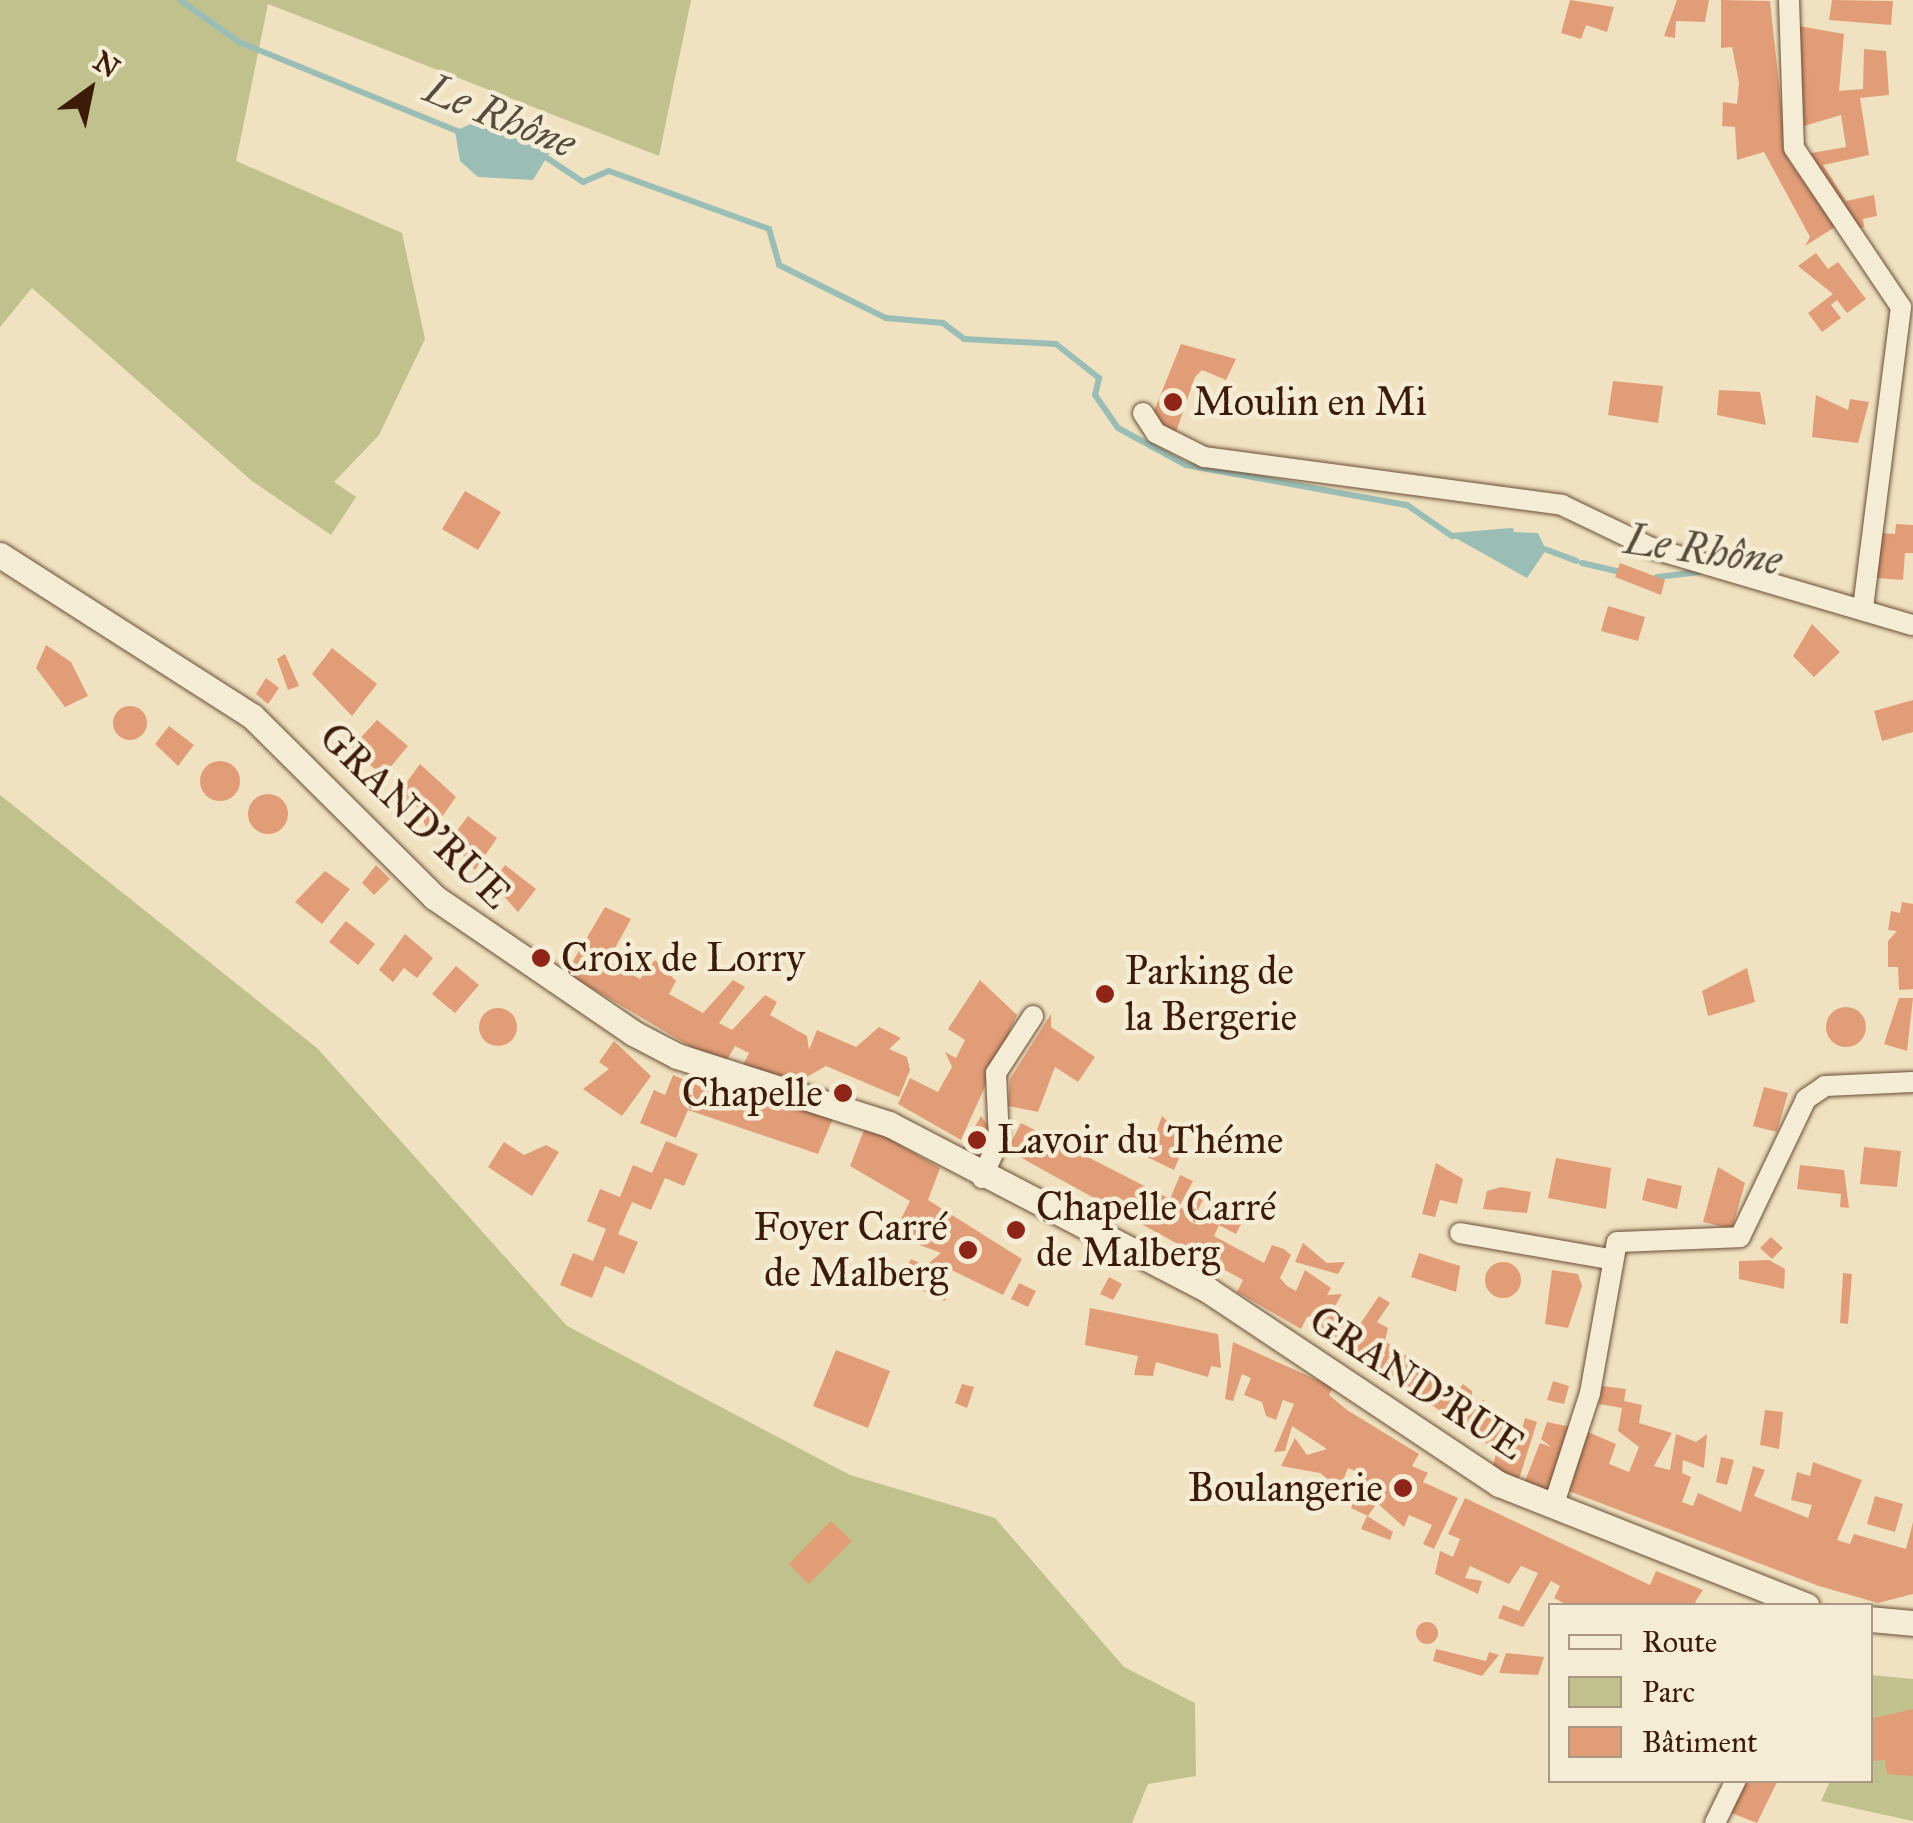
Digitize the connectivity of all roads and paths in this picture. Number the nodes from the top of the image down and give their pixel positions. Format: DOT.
graph roads {
  1 [pos="1789,0"];
  2 [pos="1907,328"];
  3 [pos="1143,414"];
  4 [pos="0,555"];
  5 [pos="1863,606"];
  6 [pos="1913,625"];
  7 [pos="1033,1016"];
  8 [pos="1913,1082"];
  9 [pos="982,1178"];
  10 [pos="1460,1233"];
  11 [pos="1609,1259"];
  12 [pos="1553,1508"];
  13 [pos="1800,1603"];
  14 [pos="1873,1619"];
  15 [pos="1913,1623"];
  16 [pos="1735,1783"];
  17 [pos="1715,1823"];
  1 -- 2 [label="street"];
  2 -- 5 [label="street"];
  3 -- 5 [label="street"];
  4 -- 9 [label="street, GRAND'RUE"];
  5 -- 6 [label="street"];
  7 -- 9 [label="street"];
  8 -- 11 [label="street"];
  9 -- 12 [label="street, GRAND'RUE"];
  10 -- 11 [label="street"];
  11 -- 12 [label="street"];
  12 -- 13 [label="street, GRAND'RUE"];
  14 -- 15 [label="street"];
  16 -- 17 [label="street"];
}
